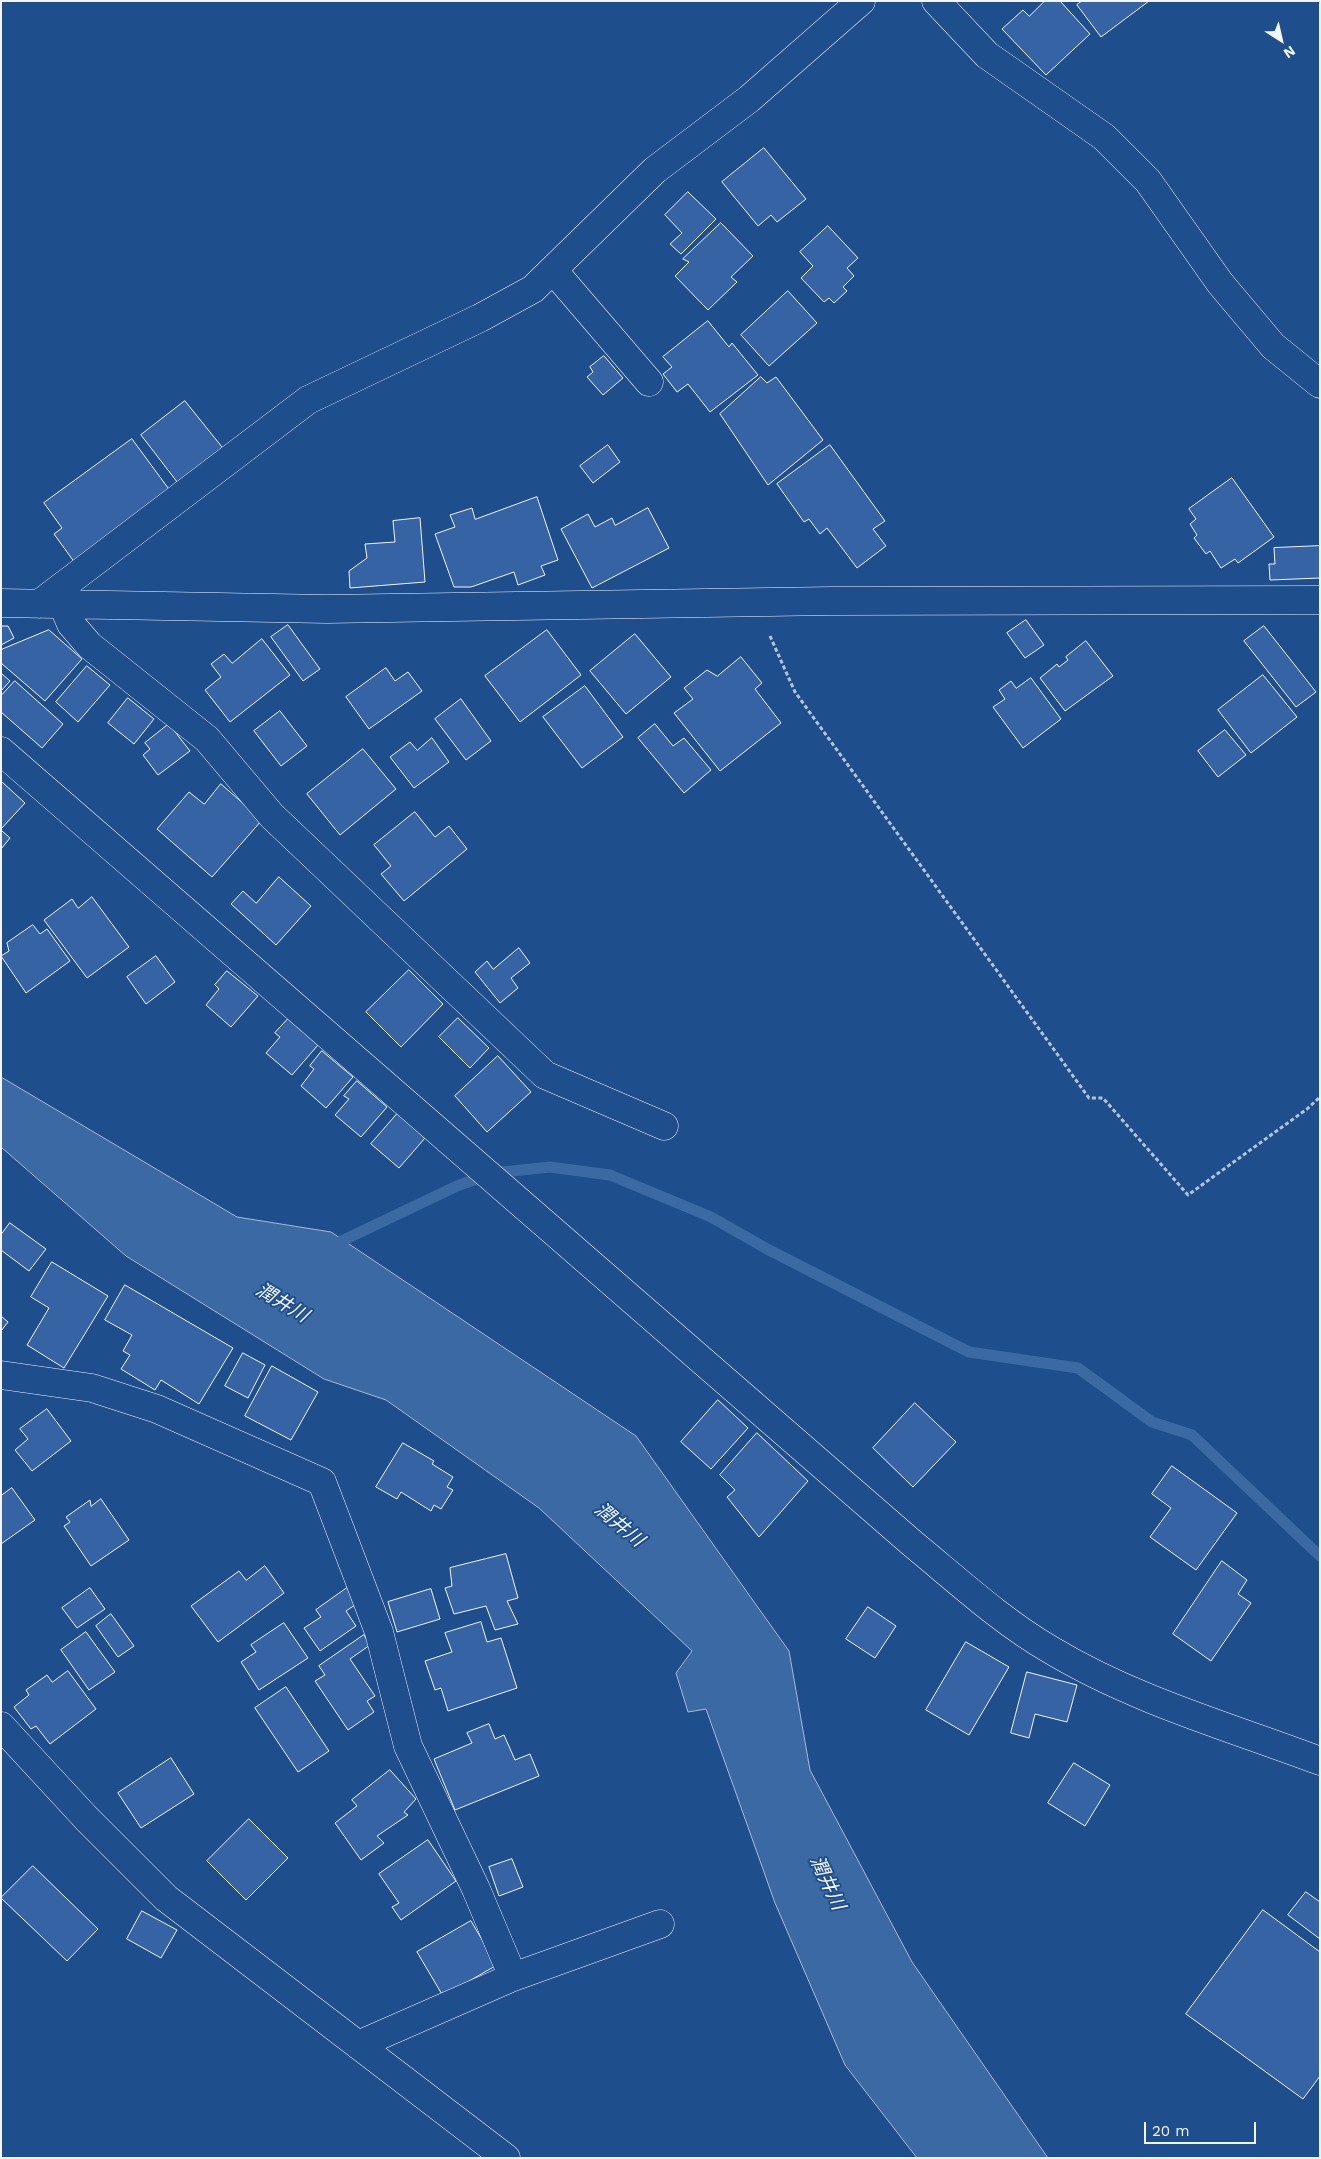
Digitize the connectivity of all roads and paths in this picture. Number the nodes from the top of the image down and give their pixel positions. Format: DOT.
graph roads {
  1 [pos="861,1"];
  2 [pos="936,1"];
  3 [pos="553,270"];
  4 [pos="648,382"];
  5 [pos="1320,384"];
  6 [pos="3,599"];
  7 [pos="1320,600"];
  8 [pos="756,603"];
  9 [pos="51,604"];
  10 [pos="1,751"];
  11 [pos="1320,1097"];
  12 [pos="664,1126"];
  13 [pos="1,1375"];
  14 [pos="1,1726"];
  15 [pos="1320,1760"];
  16 [pos="660,1924"];
  17 [pos="513,1977"];
  18 [pos="358,2045"];
  19 [pos="506,2158"];
  1 -- 3 [label="street"];
  2 -- 5 [label="street"];
  3 -- 4 [label="street"];
  3 -- 9 [label="street"];
  6 -- 9 [label="street"];
  7 -- 8 [label="street"];
  8 -- 9 [label="street"];
  8 -- 11 [label="path"];
  9 -- 12 [label="street"];
  10 -- 15 [label="street"];
  13 -- 17 [label="street"];
  14 -- 18 [label="street"];
  16 -- 17 [label="street"];
  17 -- 18 [label="street"];
  18 -- 19 [label="street"];
}
